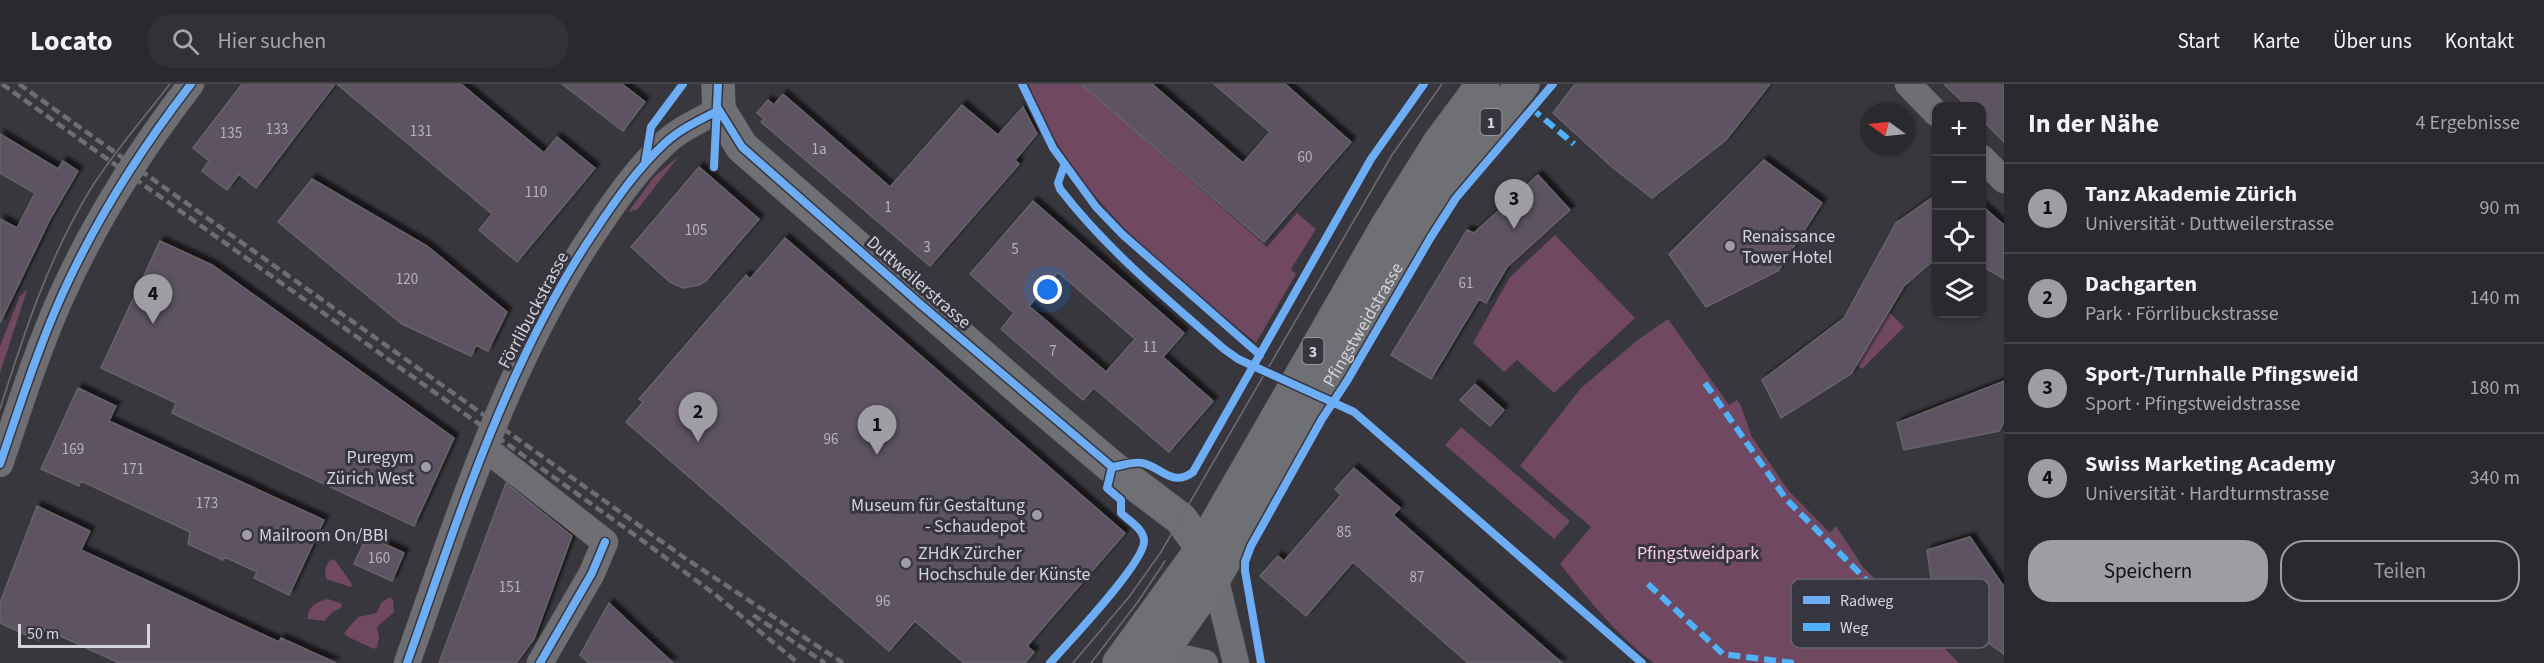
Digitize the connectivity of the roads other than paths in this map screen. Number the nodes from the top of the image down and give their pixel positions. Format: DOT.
graph roads {
  1 [pos="191,84"];
  2 [pos="1483,84"];
  3 [pos="1523,84"];
  4 [pos="1908,84"];
  5 [pos="718,97"];
  6 [pos="1932,109"];
  7 [pos="1986,162"];
  8 [pos="2004,180"];
  9 [pos="486,449"];
  10 [pos="0,464"];
  11 [pos="1208,563"];
  12 [pos="406,663"];
  13 [pos="540,663"];
  14 [pos="1119,663"];
  15 [pos="1154,663"];
  16 [pos="1178,663"];
  17 [pos="1205,663"];
  18 [pos="1236,663"];
  1 -- 10 [label="street"];
  2 -- 11 [label="main road, Pfingstweidstrasse / 3"];
  3 -- 11 [label="main road, Pfingstweidstrasse / 1"];
  4 -- 6 [label="street"];
  5 -- 9 [label="street, Förrlibuckstrasse"];
  5 -- 11 [label="main road, Duttweilerstrasse"];
  7 -- 8 [label="street"];
  9 -- 12 [label="street, Förrlibuckstrasse"];
  9 -- 13 [label="street"];
  11 -- 14 [label="main road, Pfingstweidstrasse / 1"];
  11 -- 15 [label="main road, Pfingstweidstrasse / 1"];
  11 -- 18 [label="street"];
  16 -- 17 [label="street"];
}
